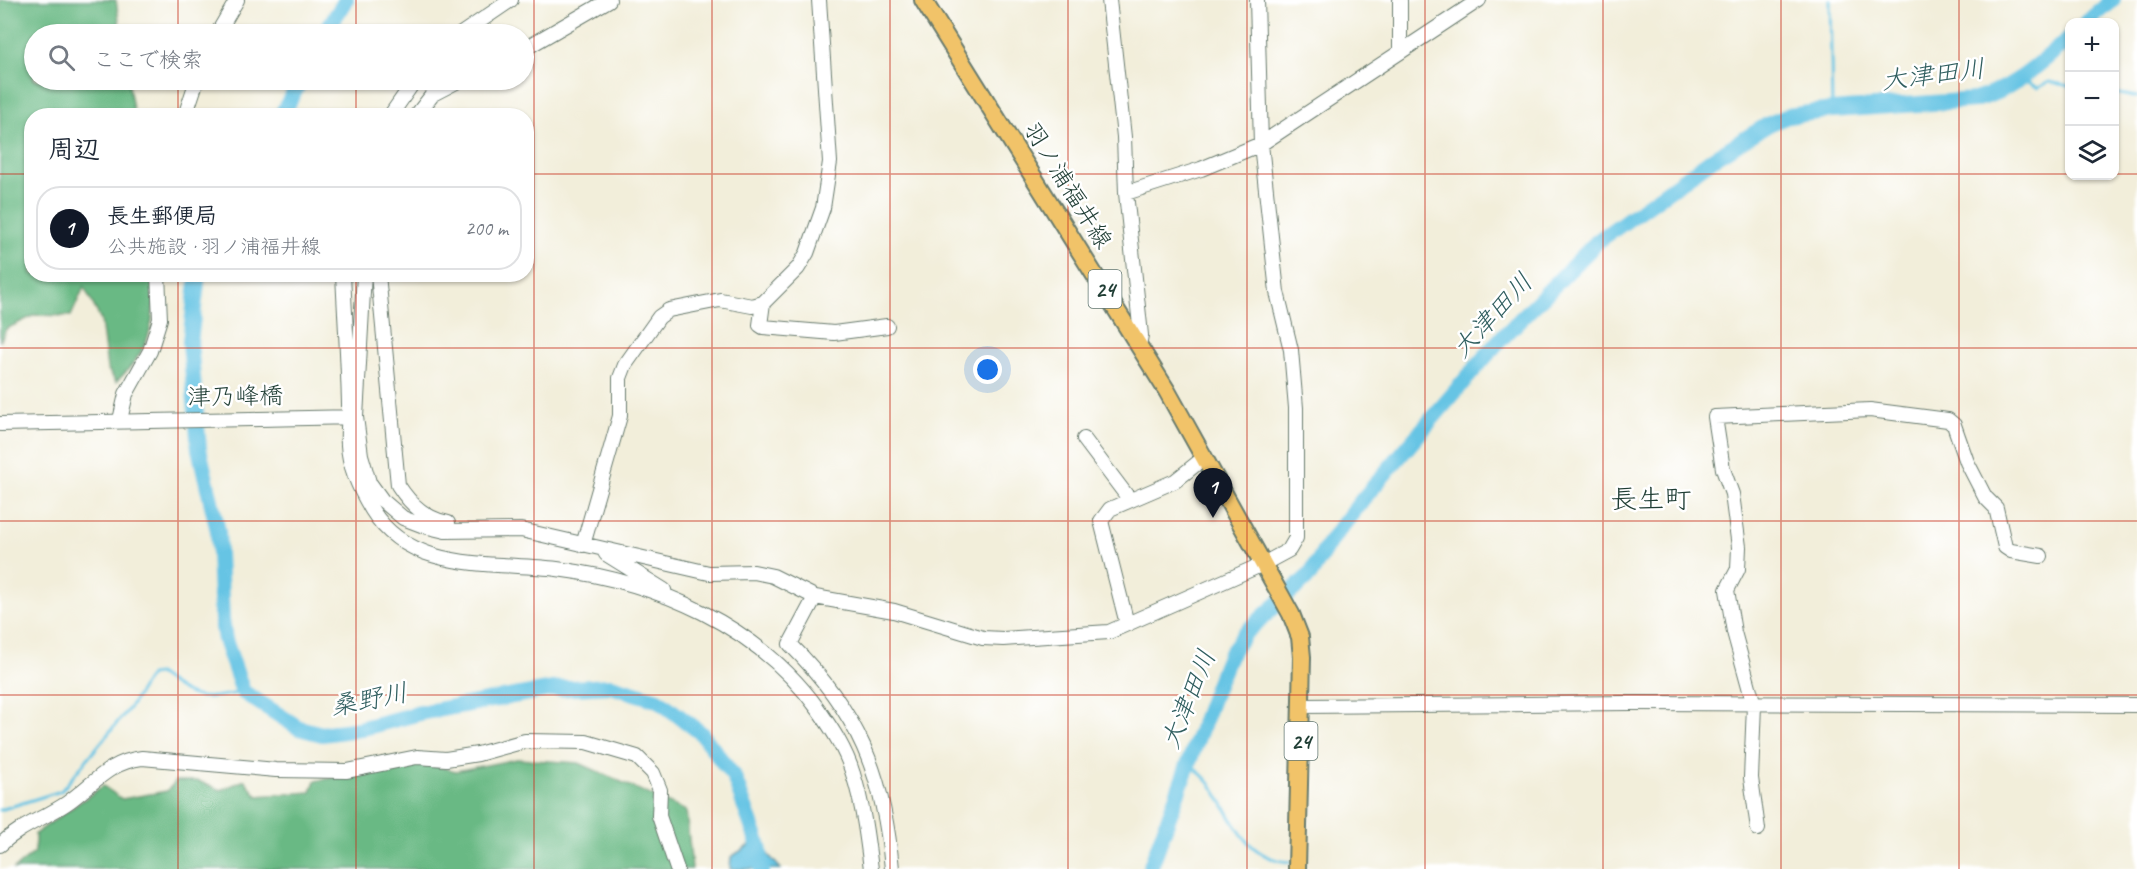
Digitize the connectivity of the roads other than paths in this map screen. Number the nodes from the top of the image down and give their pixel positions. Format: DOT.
graph roads {
  1 [pos="237,0"];
  2 [pos="511,0"];
  3 [pos="609,0"];
  4 [pos="819,0"];
  5 [pos="923,0"];
  6 [pos="1109,0"];
  7 [pos="1257,0"];
  8 [pos="1400,0"];
  9 [pos="1479,0"];
  10 [pos="223,24"];
  11 [pos="476,24"];
  12 [pos="534,43"];
  13 [pos="1400,51"];
  14 [pos="194,90"];
  15 [pos="408,90"];
  16 [pos="441,90"];
  17 [pos="188,108"];
  18 [pos="396,108"];
  19 [pos="422,108"];
  20 [pos="1261,144"];
  21 [pos="1126,193"];
  22 [pos="158,282"];
  23 [pos="343,282"];
  24 [pos="363,282"];
  25 [pos="379,282"];
  26 [pos="763,303"];
  27 [pos="887,326"];
  28 [pos="1139,346"];
  29 [pos="348,417"];
  30 [pos="126,419"];
  31 [pos="0,424"];
  32 [pos="1084,439"];
  33 [pos="1204,457"];
  34 [pos="1130,500"];
  35 [pos="470,530"];
  36 [pos="583,545"];
  37 [pos="603,548"];
  38 [pos="2041,556"];
  39 [pos="1263,564"];
  40 [pos="666,597"];
  41 [pos="815,597"];
  42 [pos="1127,624"];
  43 [pos="1754,705"];
  44 [pos="2137,705"];
  45 [pos="1302,706"];
  46 [pos="1758,829"];
  47 [pos="0,845"];
  48 [pos="677,869"];
  49 [pos="871,869"];
  50 [pos="892,869"];
  51 [pos="1297,869"];
  1 -- 10 [label="street"];
  2 -- 11 [label="street"];
  3 -- 12 [label="street"];
  4 -- 26 [label="street"];
  5 -- 28 [label="main road, 羽ノ浦福井線 / 24"];
  6 -- 21 [label="street"];
  7 -- 20 [label="street"];
  8 -- 13 [label="street"];
  9 -- 13 [label="street"];
  13 -- 20 [label="street"];
  14 -- 17 [label="street"];
  15 -- 18 [label="street"];
  16 -- 19 [label="street"];
  20 -- 21 [label="street"];
  20 -- 39 [label="street"];
  21 -- 28 [label="street"];
  22 -- 30 [label="street"];
  23 -- 29 [label="street"];
  24 -- 29 [label="street"];
  25 -- 35 [label="street"];
  26 -- 27 [label="street"];
  26 -- 36 [label="street"];
  28 -- 33 [label="main road, 羽ノ浦福井線 / 24"];
  29 -- 30 [label="street, 津乃峰橋"];
  29 -- 35 [label="street"];
  29 -- 40 [label="street"];
  30 -- 31 [label="street, 津乃峰橋"];
  32 -- 34 [label="street"];
  33 -- 34 [label="street"];
  33 -- 39 [label="main road, 羽ノ浦福井線 / 24"];
  34 -- 42 [label="street"];
  35 -- 36 [label="street"];
  36 -- 37 [label="street"];
  37 -- 40 [label="street"];
  37 -- 41 [label="street"];
  38 -- 43 [label="street"];
  39 -- 42 [label="street"];
  39 -- 45 [label="main road, 羽ノ浦福井線 / 24"];
  40 -- 49 [label="street"];
  41 -- 42 [label="street"];
  41 -- 50 [label="street"];
  43 -- 44 [label="street"];
  43 -- 45 [label="street"];
  43 -- 46 [label="street"];
  45 -- 51 [label="main road, 24"];
  47 -- 48 [label="street"];
}
